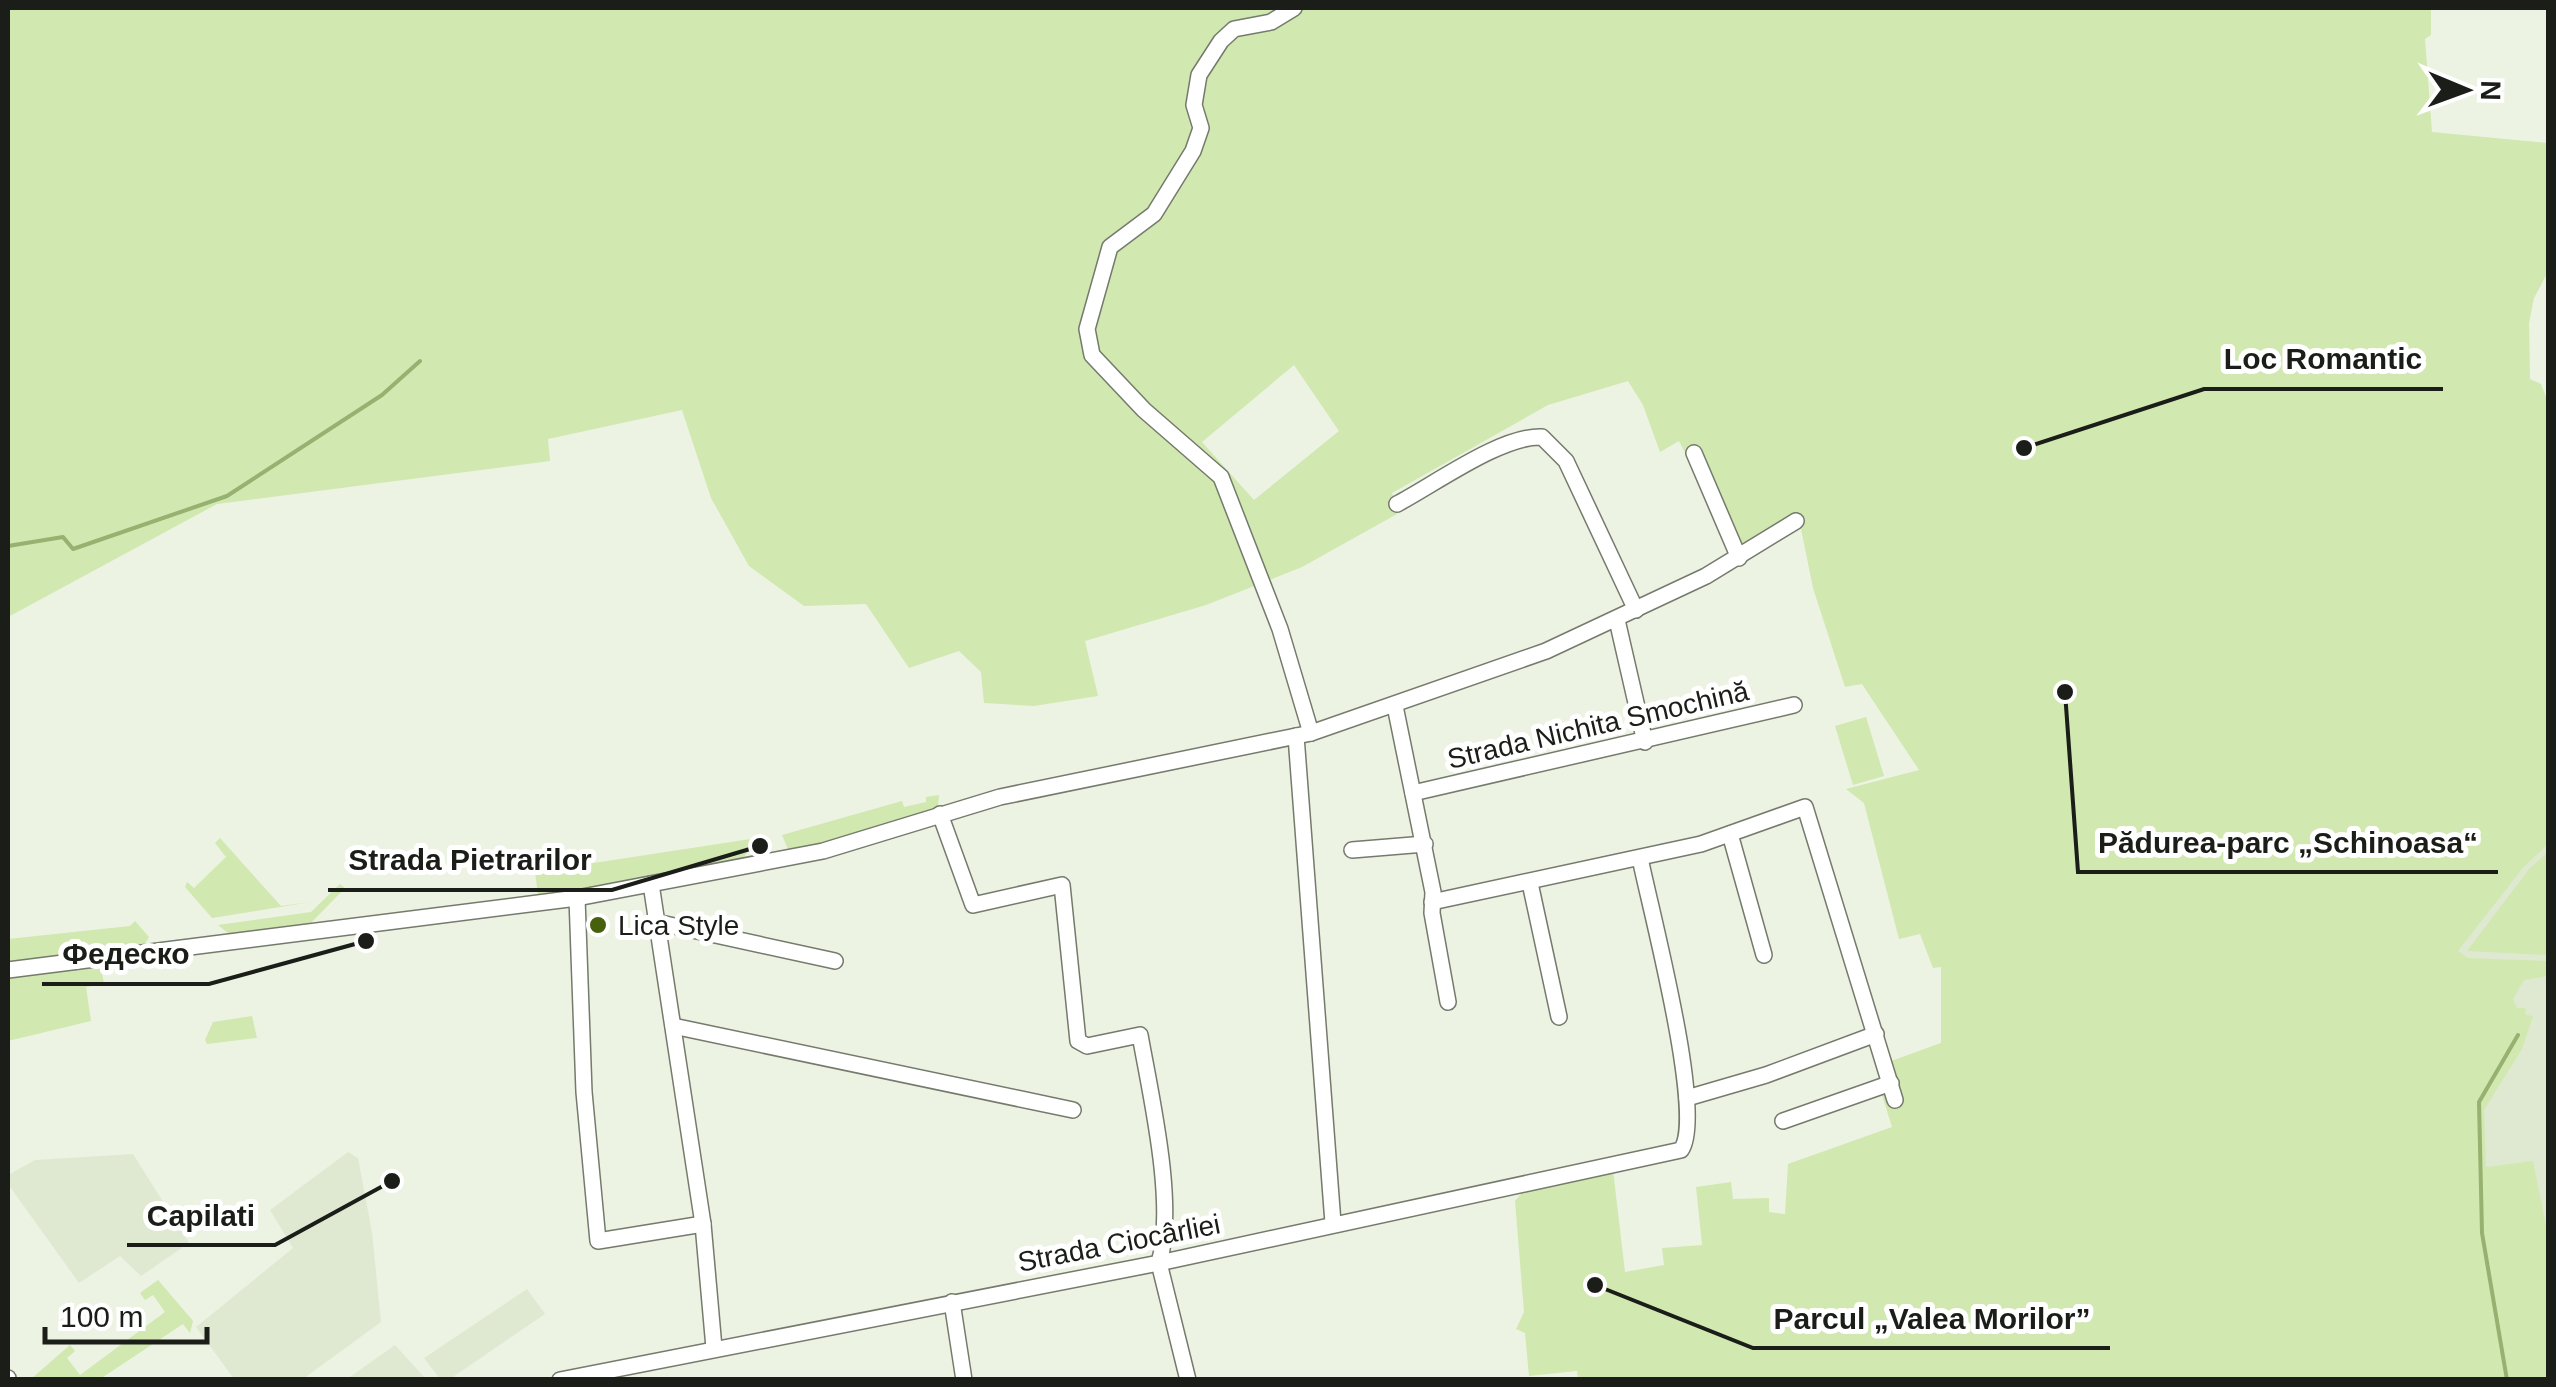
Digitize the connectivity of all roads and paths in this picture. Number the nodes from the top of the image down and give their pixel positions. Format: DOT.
graph roads {
  1 [pos="1294,8"];
  2 [pos="1694,452"];
  3 [pos="1397,504"];
  4 [pos="1796,521"];
  5 [pos="1739,558"];
  6 [pos="1636,610"];
  7 [pos="1618,620"];
  8 [pos="1794,705"];
  9 [pos="1395,706"];
  10 [pos="1304,734"];
  11 [pos="1645,742"];
  12 [pos="1413,793"];
  13 [pos="940,814"];
  14 [pos="1730,834"];
  15 [pos="1424,844"];
  16 [pos="1352,850"];
  17 [pos="1640,858"];
  18 [pos="1530,883"];
  19 [pos="651,884"];
  20 [pos="578,898"];
  21 [pos="1432,902"];
  22 [pos="656,922"];
  23 [pos="1764,955"];
  24 [pos="835,961"];
  25 [pos="8,970"];
  26 [pos="1448,1002"];
  27 [pos="1559,1017"];
  28 [pos="673,1026"];
  29 [pos="1876,1034"];
  30 [pos="1890,1083"];
  31 [pos="1687,1098"];
  32 [pos="1895,1100"];
  33 [pos="1073,1110"];
  34 [pos="1784,1121"];
  35 [pos="1333,1223"];
  36 [pos="702,1224"];
  37 [pos="1159,1263"];
  38 [pos="952,1302"];
  39 [pos="714,1348"];
  40 [pos="560,1380"];
  41 [pos="964,1380"];
  42 [pos="1188,1380"];
  1 -- 10 [label="street"];
  2 -- 5 [label="street"];
  3 -- 6 [label="street"];
  4 -- 5 [label="street"];
  5 -- 6 [label="street"];
  6 -- 7 [label="street"];
  7 -- 9 [label="street"];
  7 -- 11 [label="street"];
  8 -- 11 [label="street, Strada Nichita Smochină"];
  9 -- 10 [label="street"];
  9 -- 12 [label="street"];
  10 -- 13 [label="street"];
  10 -- 35 [label="street"];
  11 -- 12 [label="street, Strada Nichita Smochină"];
  12 -- 15 [label="street"];
  13 -- 19 [label="street"];
  13 -- 37 [label="street"];
  14 -- 17 [label="street"];
  14 -- 23 [label="street"];
  14 -- 29 [label="street"];
  15 -- 16 [label="street"];
  15 -- 21 [label="street"];
  17 -- 18 [label="street"];
  17 -- 31 [label="street"];
  18 -- 21 [label="street"];
  18 -- 27 [label="street"];
  19 -- 20 [label="street"];
  19 -- 22 [label="street"];
  20 -- 25 [label="street"];
  20 -- 36 [label="street"];
  21 -- 26 [label="street"];
  22 -- 24 [label="street"];
  22 -- 28 [label="street"];
  28 -- 33 [label="street"];
  28 -- 36 [label="street"];
  29 -- 30 [label="street"];
  29 -- 31 [label="street"];
  30 -- 32 [label="street"];
  30 -- 34 [label="street"];
  31 -- 35 [label="street, Strada Ciocârliei"];
  35 -- 37 [label="street, Strada Ciocârliei"];
  36 -- 39 [label="street"];
  37 -- 38 [label="street, Strada Ciocârliei"];
  37 -- 42 [label="street"];
  38 -- 39 [label="street, Strada Ciocârliei"];
  38 -- 41 [label="street"];
  39 -- 40 [label="street, Strada Ciocârliei"];
}
